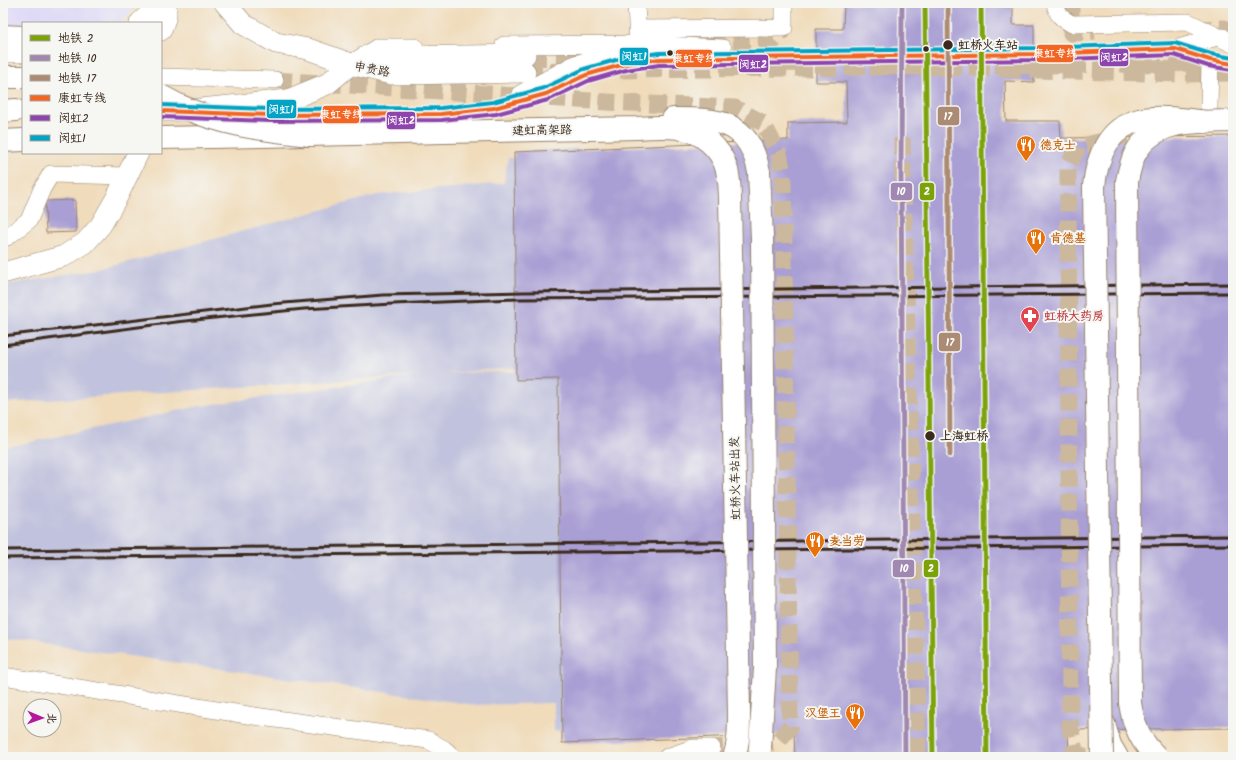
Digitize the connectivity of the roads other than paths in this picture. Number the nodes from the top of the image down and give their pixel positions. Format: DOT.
graph roads {
  1 [pos="154,3"];
  2 [pos="166,3"];
  3 [pos="225,3"];
  4 [pos="636,3"];
  5 [pos="784,3"];
  6 [pos="1056,3"];
  7 [pos="141,22"];
  8 [pos="162,27"];
  9 [pos="3,36"];
  10 [pos="637,36"];
  11 [pos="22,37"];
  12 [pos="1225,37"];
  13 [pos="1233,44"];
  14 [pos="1175,49"];
  15 [pos="3,52"];
  16 [pos="22,52"];
  17 [pos="1039,54"];
  18 [pos="1210,60"];
  19 [pos="525,63"];
  20 [pos="351,64"];
  21 [pos="1233,64"];
  22 [pos="22,76"];
  23 [pos="3,77"];
  24 [pos="162,77"];
  25 [pos="212,78"];
  26 [pos="274,80"];
  27 [pos="162,83"];
  28 [pos="3,85"];
  29 [pos="22,86"];
  30 [pos="162,96"];
  31 [pos="494,108"];
  32 [pos="162,111"];
  33 [pos="181,111"];
  34 [pos="1208,115"];
  35 [pos="1233,121"];
  36 [pos="638,128"];
  37 [pos="310,135"];
  38 [pos="162,138"];
  39 [pos="3,140"];
  40 [pos="22,140"];
  41 [pos="138,154"];
  42 [pos="127,176"];
  43 [pos="730,198"];
  44 [pos="3,237"];
  45 [pos="3,273"];
  46 [pos="3,676"];
  47 [pos="1101,711"];
  48 [pos="1149,736"];
  49 [pos="704,754"];
  50 [pos="453,757"];
  51 [pos="667,757"];
  52 [pos="734,757"];
  53 [pos="760,757"];
  54 [pos="1102,757"];
  55 [pos="1116,757"];
  56 [pos="1151,757"];
  57 [pos="1157,757"];
  1 -- 7 [label="main road"];
  2 -- 8 [label="main road"];
  3 -- 20 [label="main road"];
  4 -- 10 [label="street"];
  5 -- 10 [label="street"];
  6 -- 12 [label="street"];
  9 -- 11 [label="highway"];
  10 -- 20 [label="street"];
  10 -- 31 [label="street"];
  10 -- 31 [label="street, 申贵路"];
  12 -- 13 [label="street"];
  12 -- 14 [label="street"];
  14 -- 17 [label="street"];
  14 -- 18 [label="street"];
  15 -- 16 [label="main road"];
  18 -- 21 [label="street"];
  18 -- 34 [label="street"];
  19 -- 20 [label="main road, 申贵路"];
  20 -- 33 [label="main road, 申贵路"];
  22 -- 23 [label="highway"];
  24 -- 25 [label="street"];
  25 -- 26 [label="street"];
  25 -- 27 [label="street"];
  28 -- 29 [label="street"];
  30 -- 37 [label="highway, bridge"];
  31 -- 33 [label="street, 申贵路"];
  32 -- 33 [label="main road, 申贵路"];
  34 -- 35 [label="highway, bridge"];
  34 -- 47 [label="highway, bridge"];
  34 -- 57 [label="highway, bridge"];
  36 -- 37 [label="highway, 建虹高架路"];
  36 -- 43 [label="highway, 建虹高架路"];
  36 -- 53 [label="highway, bridge"];
  37 -- 38 [label="highway, bridge"];
  39 -- 40 [label="highway"];
  41 -- 42 [label="main road"];
  42 -- 44 [label="street"];
  42 -- 45 [label="main road"];
  43 -- 52 [label="highway, 虹桥火车站出发, bridge"];
  46 -- 50 [label="street"];
  47 -- 54 [label="highway, bridge"];
  47 -- 55 [label="highway, bridge"];
  48 -- 56 [label="street"];
  49 -- 51 [label="street"];
}
